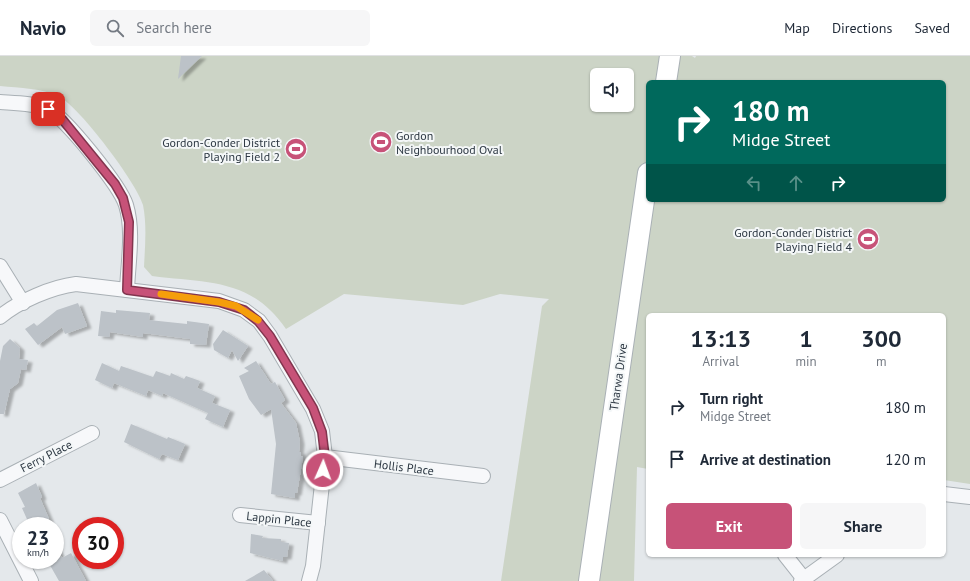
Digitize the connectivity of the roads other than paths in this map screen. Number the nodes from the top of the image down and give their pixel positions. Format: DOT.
graph roads {
  1 [pos="659,56"];
  2 [pos="670,56"];
  3 [pos="656,80"];
  4 [pos="666,80"];
  5 [pos="0,102"];
  6 [pos="646,187"];
  7 [pos="0,266"];
  8 [pos="127,290"];
  9 [pos="23,303"];
  10 [pos="0,317"];
  11 [pos="92,433"];
  12 [pos="325,457"];
  13 [pos="483,476"];
  14 [pos="0,480"];
  15 [pos="946,494"];
  16 [pos="970,497"];
  17 [pos="240,514"];
  18 [pos="0,520"];
  19 [pos="318,523"];
  20 [pos="786,557"];
  21 [pos="834,557"];
  22 [pos="802,580"];
  23 [pos="31,581"];
  24 [pos="309,581"];
  25 [pos="589,581"];
  1 -- 3 [label="main road"];
  2 -- 4 [label="main road"];
  5 -- 8 [label="street"];
  6 -- 25 [label="main road, Tharwa Drive"];
  7 -- 9 [label="street"];
  8 -- 9 [label="street"];
  8 -- 12 [label="street"];
  9 -- 10 [label="street"];
  11 -- 14 [label="street, Ferry Place"];
  12 -- 13 [label="street, Hollis Place"];
  12 -- 19 [label="street"];
  15 -- 16 [label="street"];
  17 -- 19 [label="street, Lappin Place"];
  18 -- 23 [label="street"];
  19 -- 24 [label="street"];
  20 -- 22 [label="street"];
  21 -- 22 [label="street"];
}
